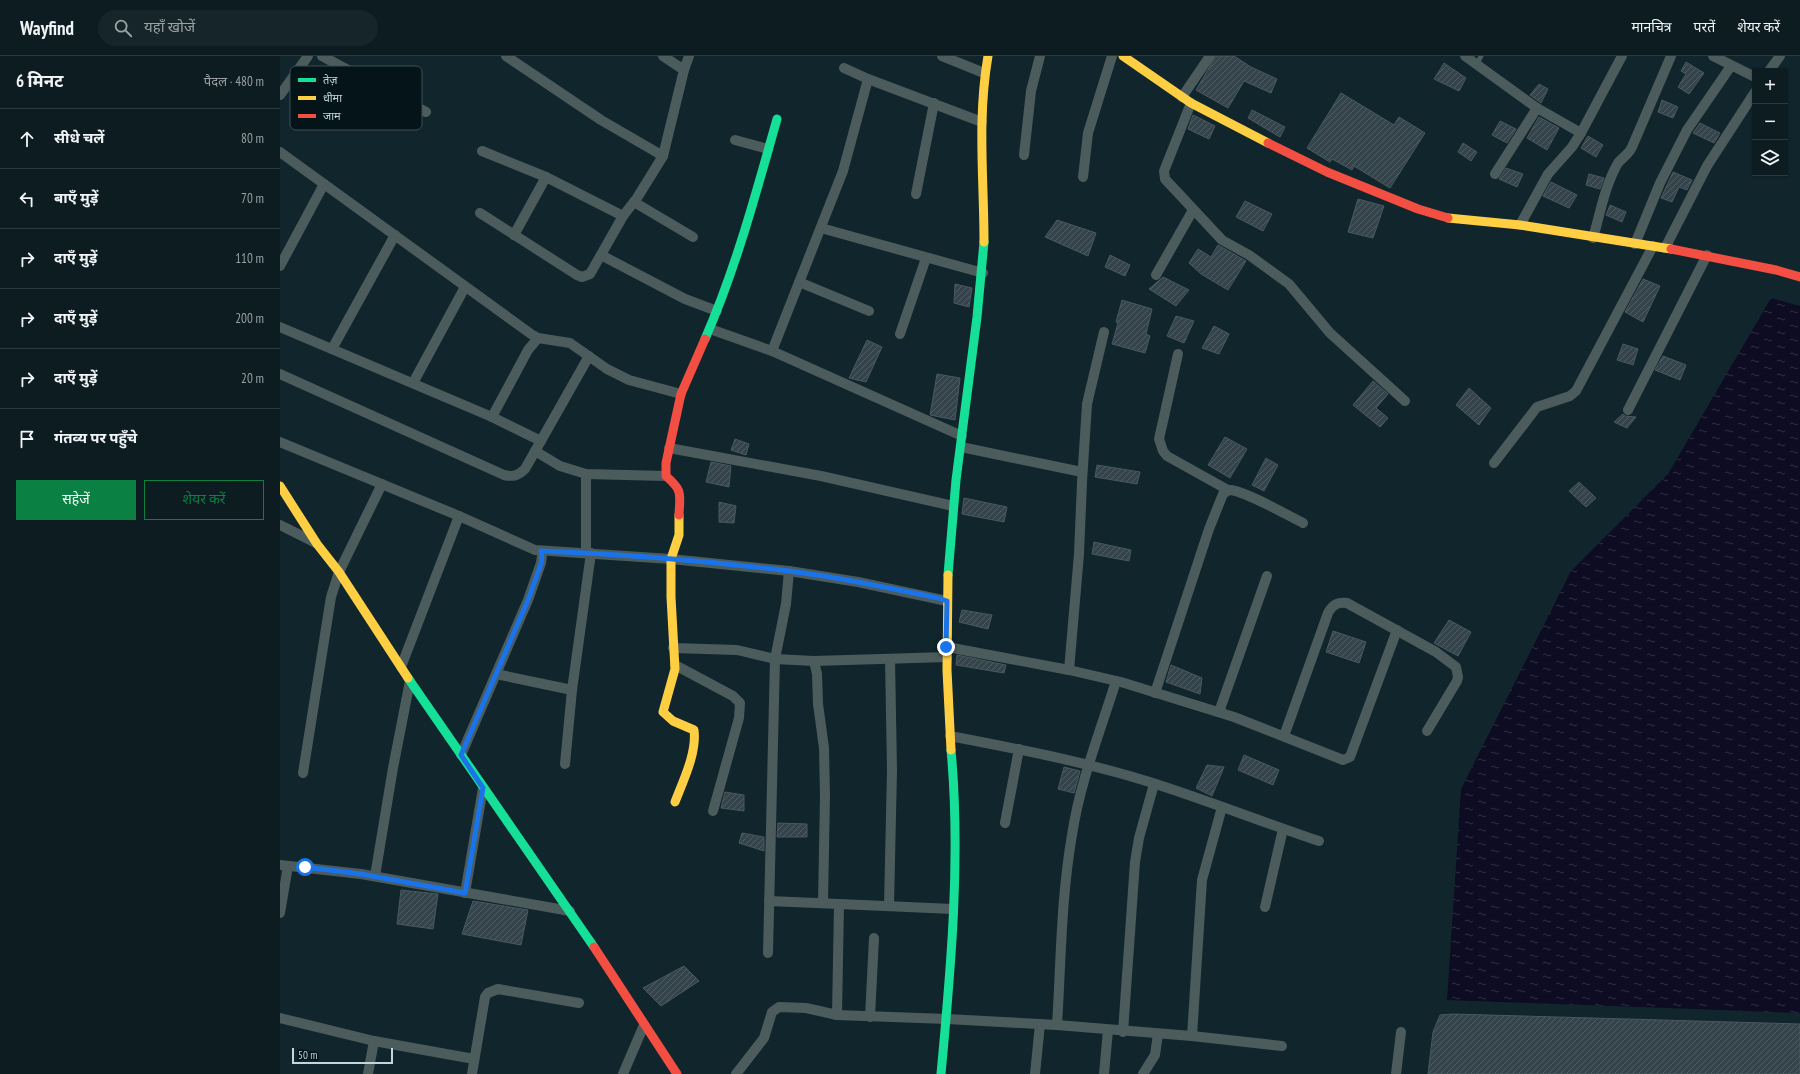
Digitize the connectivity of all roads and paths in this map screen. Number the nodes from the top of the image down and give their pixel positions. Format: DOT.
graph roads {
  1 [pos="308,56"];
  2 [pos="322,56"];
  3 [pos="506,56"];
  4 [pos="663,56"];
  5 [pos="689,56"];
  6 [pos="942,56"];
  7 [pos="988,56"];
  8 [pos="1040,56"];
  9 [pos="1112,56"];
  10 [pos="1124,56"];
  11 [pos="1210,56"];
  12 [pos="1466,56"];
  13 [pos="1622,56"];
  14 [pos="1671,56"];
  15 [pos="1713,56"];
  16 [pos="1780,56"];
  17 [pos="1479,60"];
  18 [pos="301,66"];
  19 [pos="341,66"];
  20 [pos="1731,66"];
  21 [pos="844,68"];
  22 [pos="1771,68"];
  23 [pos="684,70"];
  24 [pos="984,73"];
  25 [pos="1752,76"];
  26 [pos="868,79"];
  27 [pos="290,80"];
  28 [pos="280,94"];
  29 [pos="1182,97"];
  30 [pos="1752,97"];
  31 [pos="934,103"];
  32 [pos="1191,103"];
  33 [pos="1537,108"];
  34 [pos="422,110"];
  35 [pos="426,112"];
  36 [pos="777,119"];
  37 [pos="982,122"];
  38 [pos="1581,133"];
  39 [pos="735,140"];
  40 [pos="768,149"];
  41 [pos="482,151"];
  42 [pos="280,152"];
  43 [pos="1024,155"];
  44 [pos="663,156"];
  45 [pos="1495,174"];
  46 [pos="546,177"];
  47 [pos="1083,177"];
  48 [pos="324,184"];
  49 [pos="916,194"];
  50 [pos="634,202"];
  51 [pos="1193,210"];
  52 [pos="480,213"];
  53 [pos="623,216"];
  54 [pos="1520,225"];
  55 [pos="821,228"];
  56 [pos="514,234"];
  57 [pos="395,235"];
  58 [pos="693,237"];
  59 [pos="1593,238"];
  60 [pos="1635,244"];
  61 [pos="1653,246"];
  62 [pos="1665,248"];
  63 [pos="1707,255"];
  64 [pos="601,256"];
  65 [pos="926,258"];
  66 [pos="280,266"];
  67 [pos="983,274"];
  68 [pos="1156,276"];
  69 [pos="1800,277"];
  70 [pos="799,282"];
  71 [pos="465,286"];
  72 [pos="717,311"];
  73 [pos="869,311"];
  74 [pos="280,327"];
  75 [pos="710,329"];
  76 [pos="1104,332"];
  77 [pos="900,334"];
  78 [pos="538,338"];
  79 [pos="332,349"];
  80 [pos="772,351"];
  81 [pos="1178,354"];
  82 [pos="589,356"];
  83 [pos="280,374"];
  84 [pos="413,383"];
  85 [pos="680,394"];
  86 [pos="1405,401"];
  87 [pos="1628,410"];
  88 [pos="492,417"];
  89 [pos="962,436"];
  90 [pos="541,441"];
  91 [pos="280,442"];
  92 [pos="961,447"];
  93 [pos="669,448"];
  94 [pos="535,451"];
  95 [pos="1494,463"];
  96 [pos="1082,472"];
  97 [pos="586,474"];
  98 [pos="666,476"];
  99 [pos="382,484"];
  100 [pos="280,486"];
  101 [pos="1228,490"];
  102 [pos="953,506"];
  103 [pos="459,516"];
  104 [pos="1303,522"];
  105 [pos="280,525"];
  106 [pos="317,544"];
  107 [pos="541,551"];
  108 [pos="589,553"];
  109 [pos="671,559"];
  110 [pos="789,571"];
  111 [pos="339,572"];
  112 [pos="1267,576"];
  113 [pos="947,601"];
  114 [pos="1397,630"];
  115 [pos="673,648"];
  116 [pos="947,652"];
  117 [pos="775,659"];
  118 [pos="890,659"];
  119 [pos="814,661"];
  120 [pos="675,665"];
  121 [pos="401,667"];
  122 [pos="1069,670"];
  123 [pos="496,674"];
  124 [pos="410,681"];
  125 [pos="1116,681"];
  126 [pos="572,690"];
  127 [pos="1155,693"];
  128 [pos="1219,712"];
  129 [pos="1427,731"];
  130 [pos="950,736"];
  131 [pos="1284,736"];
  132 [pos="1019,749"];
  133 [pos="461,755"];
  134 [pos="565,764"];
  135 [pos="1089,766"];
  136 [pos="303,773"];
  137 [pos="1154,784"];
  138 [pos="483,788"];
  139 [pos="675,802"];
  140 [pos="1222,807"];
  141 [pos="713,811"];
  142 [pos="1005,823"];
  143 [pos="1283,829"];
  144 [pos="1319,841"];
  145 [pos="284,866"];
  146 [pos="375,876"];
  147 [pos="465,893"];
  148 [pos="769,901"];
  149 [pos="824,902"];
  150 [pos="839,904"];
  151 [pos="889,906"];
  152 [pos="1264,907"];
  153 [pos="953,909"];
  154 [pos="570,911"];
  155 [pos="280,913"];
  156 [pos="874,938"];
  157 [pos="768,953"];
  158 [pos="579,1003"];
  159 [pos="837,1015"];
  160 [pos="870,1017"];
  161 [pos="280,1018"];
  162 [pos="947,1019"];
  163 [pos="1040,1024"];
  164 [pos="644,1025"];
  165 [pos="1057,1025"];
  166 [pos="1108,1030"];
  167 [pos="1123,1032"];
  168 [pos="1401,1032"];
  169 [pos="1158,1034"];
  170 [pos="1192,1036"];
  171 [pos="374,1041"];
  172 [pos="1282,1046"];
  173 [pos="474,1059"];
  174 [pos="368,1074"];
  175 [pos="472,1074"];
  176 [pos="623,1074"];
  177 [pos="677,1074"];
  178 [pos="736,1074"];
  179 [pos="941,1074"];
  180 [pos="1035,1074"];
  181 [pos="1104,1074"];
  182 [pos="1143,1074"];
  183 [pos="1396,1074"];
  1 -- 18 [label="street"];
  2 -- 19 [label="street"];
  3 -- 44 [label="street"];
  4 -- 23 [label="street"];
  5 -- 23 [label="street"];
  6 -- 24 [label="street"];
  7 -- 24 [label="street"];
  8 -- 43 [label="street"];
  9 -- 47 [label="street"];
  10 -- 29 [label="street"];
  11 -- 29 [label="street"];
  12 -- 17 [label="street"];
  13 -- 38 [label="street"];
  14 -- 59 [label="street"];
  15 -- 20 [label="street"];
  16 -- 22 [label="street"];
  17 -- 33 [label="street"];
  20 -- 25 [label="street"];
  20 -- 60 [label="street"];
  21 -- 26 [label="street"];
  23 -- 44 [label="street"];
  24 -- 37 [label="street"];
  26 -- 31 [label="street"];
  26 -- 55 [label="street"];
  27 -- 28 [label="street"];
  29 -- 32 [label="street"];
  30 -- 62 [label="street"];
  31 -- 37 [label="street"];
  31 -- 49 [label="street"];
  32 -- 51 [label="street"];
  32 -- 54 [label="street"];
  33 -- 38 [label="street"];
  33 -- 45 [label="street"];
  34 -- 35 [label="street"];
  36 -- 40 [label="street"];
  37 -- 67 [label="street"];
  38 -- 54 [label="street"];
  39 -- 40 [label="street"];
  40 -- 72 [label="street"];
  41 -- 46 [label="street"];
  42 -- 48 [label="street"];
  44 -- 50 [label="street"];
  46 -- 53 [label="street"];
  46 -- 56 [label="street"];
  48 -- 57 [label="street"];
  48 -- 66 [label="street"];
  50 -- 53 [label="street"];
  50 -- 58 [label="street"];
  51 -- 68 [label="street"];
  51 -- 86 [label="street"];
  52 -- 56 [label="street"];
  53 -- 64 [label="street"];
  54 -- 59 [label="street"];
  55 -- 65 [label="street"];
  55 -- 70 [label="street"];
  56 -- 64 [label="street"];
  57 -- 71 [label="street"];
  57 -- 79 [label="street"];
  59 -- 60 [label="street"];
  60 -- 61 [label="street"];
  61 -- 62 [label="street"];
  61 -- 95 [label="street"];
  62 -- 63 [label="street"];
  63 -- 69 [label="street"];
  63 -- 87 [label="street"];
  64 -- 72 [label="street"];
  65 -- 67 [label="street"];
  65 -- 77 [label="street"];
  67 -- 89 [label="street"];
  70 -- 73 [label="street"];
  70 -- 80 [label="street"];
  71 -- 78 [label="street"];
  71 -- 84 [label="street"];
  72 -- 75 [label="street"];
  74 -- 79 [label="street"];
  75 -- 80 [label="street"];
  75 -- 85 [label="street"];
  76 -- 96 [label="street"];
  78 -- 82 [label="street"];
  78 -- 88 [label="street"];
  79 -- 84 [label="street"];
  80 -- 89 [label="street"];
  81 -- 101 [label="street"];
  82 -- 85 [label="street"];
  82 -- 90 [label="street"];
  83 -- 94 [label="street"];
  84 -- 88 [label="street"];
  85 -- 93 [label="street"];
  88 -- 90 [label="street"];
  89 -- 92 [label="street"];
  90 -- 94 [label="street"];
  91 -- 99 [label="street"];
  92 -- 96 [label="street"];
  92 -- 102 [label="street"];
  93 -- 98 [label="street"];
  93 -- 102 [label="street"];
  94 -- 97 [label="street"];
  96 -- 122 [label="street"];
  97 -- 98 [label="street"];
  97 -- 108 [label="street"];
  98 -- 109 [label="street"];
  99 -- 103 [label="street"];
  99 -- 111 [label="street"];
  100 -- 106 [label="street"];
  101 -- 104 [label="street"];
  101 -- 127 [label="street"];
  102 -- 113 [label="street"];
  103 -- 107 [label="street"];
  103 -- 121 [label="street"];
  105 -- 106 [label="street"];
  106 -- 111 [label="street"];
  107 -- 108 [label="street"];
  107 -- 123 [label="street"];
  108 -- 109 [label="street"];
  108 -- 126 [label="street"];
  109 -- 110 [label="street"];
  109 -- 115 [label="street"];
  110 -- 113 [label="street"];
  110 -- 117 [label="street"];
  111 -- 121 [label="street"];
  111 -- 136 [label="street"];
  112 -- 128 [label="street"];
  113 -- 116 [label="street"];
  114 -- 129 [label="street"];
  114 -- 131 [label="street"];
  114 -- 131 [label="street"];
  115 -- 117 [label="street"];
  115 -- 120 [label="street"];
  116 -- 118 [label="street"];
  116 -- 122 [label="street"];
  116 -- 130 [label="street"];
  117 -- 119 [label="street"];
  117 -- 148 [label="street"];
  118 -- 119 [label="street"];
  118 -- 151 [label="street"];
  119 -- 149 [label="street"];
  120 -- 139 [label="street"];
  120 -- 141 [label="street"];
  121 -- 124 [label="street"];
  122 -- 125 [label="street"];
  123 -- 126 [label="street"];
  123 -- 133 [label="street"];
  124 -- 133 [label="street"];
  124 -- 146 [label="street"];
  125 -- 127 [label="street"];
  125 -- 135 [label="street"];
  126 -- 134 [label="street"];
  127 -- 128 [label="street"];
  128 -- 131 [label="street"];
  130 -- 132 [label="street"];
  130 -- 153 [label="street"];
  132 -- 135 [label="street"];
  132 -- 142 [label="street"];
  133 -- 138 [label="street"];
  135 -- 137 [label="street"];
  135 -- 165 [label="street"];
  137 -- 140 [label="street"];
  137 -- 167 [label="street"];
  138 -- 147 [label="street"];
  138 -- 154 [label="street"];
  140 -- 143 [label="street"];
  140 -- 170 [label="street"];
  143 -- 144 [label="street"];
  143 -- 152 [label="street"];
  145 -- 146 [label="street"];
  145 -- 155 [label="street"];
  146 -- 147 [label="street"];
  147 -- 154 [label="street"];
  148 -- 149 [label="street"];
  148 -- 157 [label="street"];
  149 -- 150 [label="street"];
  150 -- 151 [label="street"];
  150 -- 159 [label="street"];
  151 -- 153 [label="street"];
  153 -- 162 [label="street"];
  154 -- 164 [label="street"];
  156 -- 160 [label="street"];
  158 -- 173 [label="street"];
  159 -- 160 [label="street"];
  159 -- 178 [label="street"];
  160 -- 162 [label="street"];
  161 -- 171 [label="street"];
  162 -- 163 [label="street"];
  162 -- 179 [label="street"];
  163 -- 165 [label="street"];
  163 -- 180 [label="street"];
  164 -- 176 [label="street"];
  164 -- 177 [label="street"];
  165 -- 166 [label="street"];
  166 -- 167 [label="street"];
  166 -- 181 [label="street"];
  167 -- 169 [label="street"];
  168 -- 183 [label="street"];
  169 -- 170 [label="street"];
  169 -- 182 [label="street"];
  170 -- 172 [label="street"];
  171 -- 173 [label="street"];
  171 -- 174 [label="street"];
  173 -- 175 [label="street"];
}
